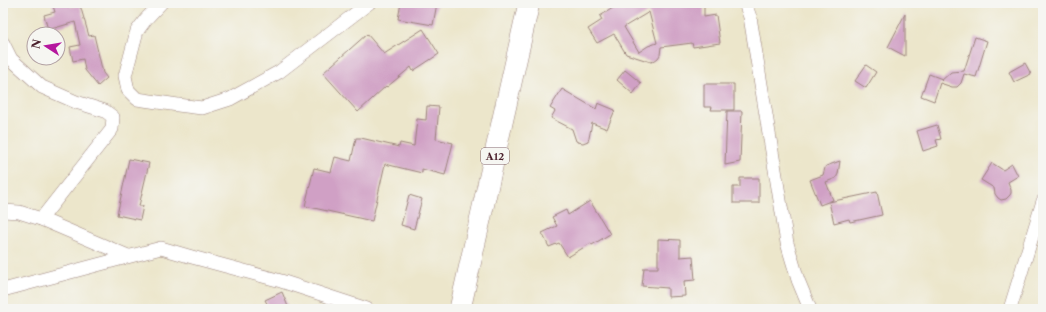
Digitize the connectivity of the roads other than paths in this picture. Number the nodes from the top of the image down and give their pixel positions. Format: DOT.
graph roads {
  1 [pos="161,3"];
  2 [pos="369,3"];
  3 [pos="530,3"];
  4 [pos="745,3"];
  5 [pos="3,42"];
  6 [pos="1043,201"];
  7 [pos="3,211"];
  8 [pos="41,219"];
  9 [pos="128,256"];
  10 [pos="3,290"];
  11 [pos="367,309"];
  12 [pos="460,309"];
  13 [pos="810,309"];
  14 [pos="1010,309"];
  1 -- 2 [label="street"];
  3 -- 12 [label="main road, A12"];
  4 -- 13 [label="street"];
  5 -- 8 [label="street"];
  6 -- 14 [label="street"];
  7 -- 8 [label="street"];
  8 -- 9 [label="street"];
  9 -- 10 [label="street"];
  9 -- 11 [label="street"];
}
